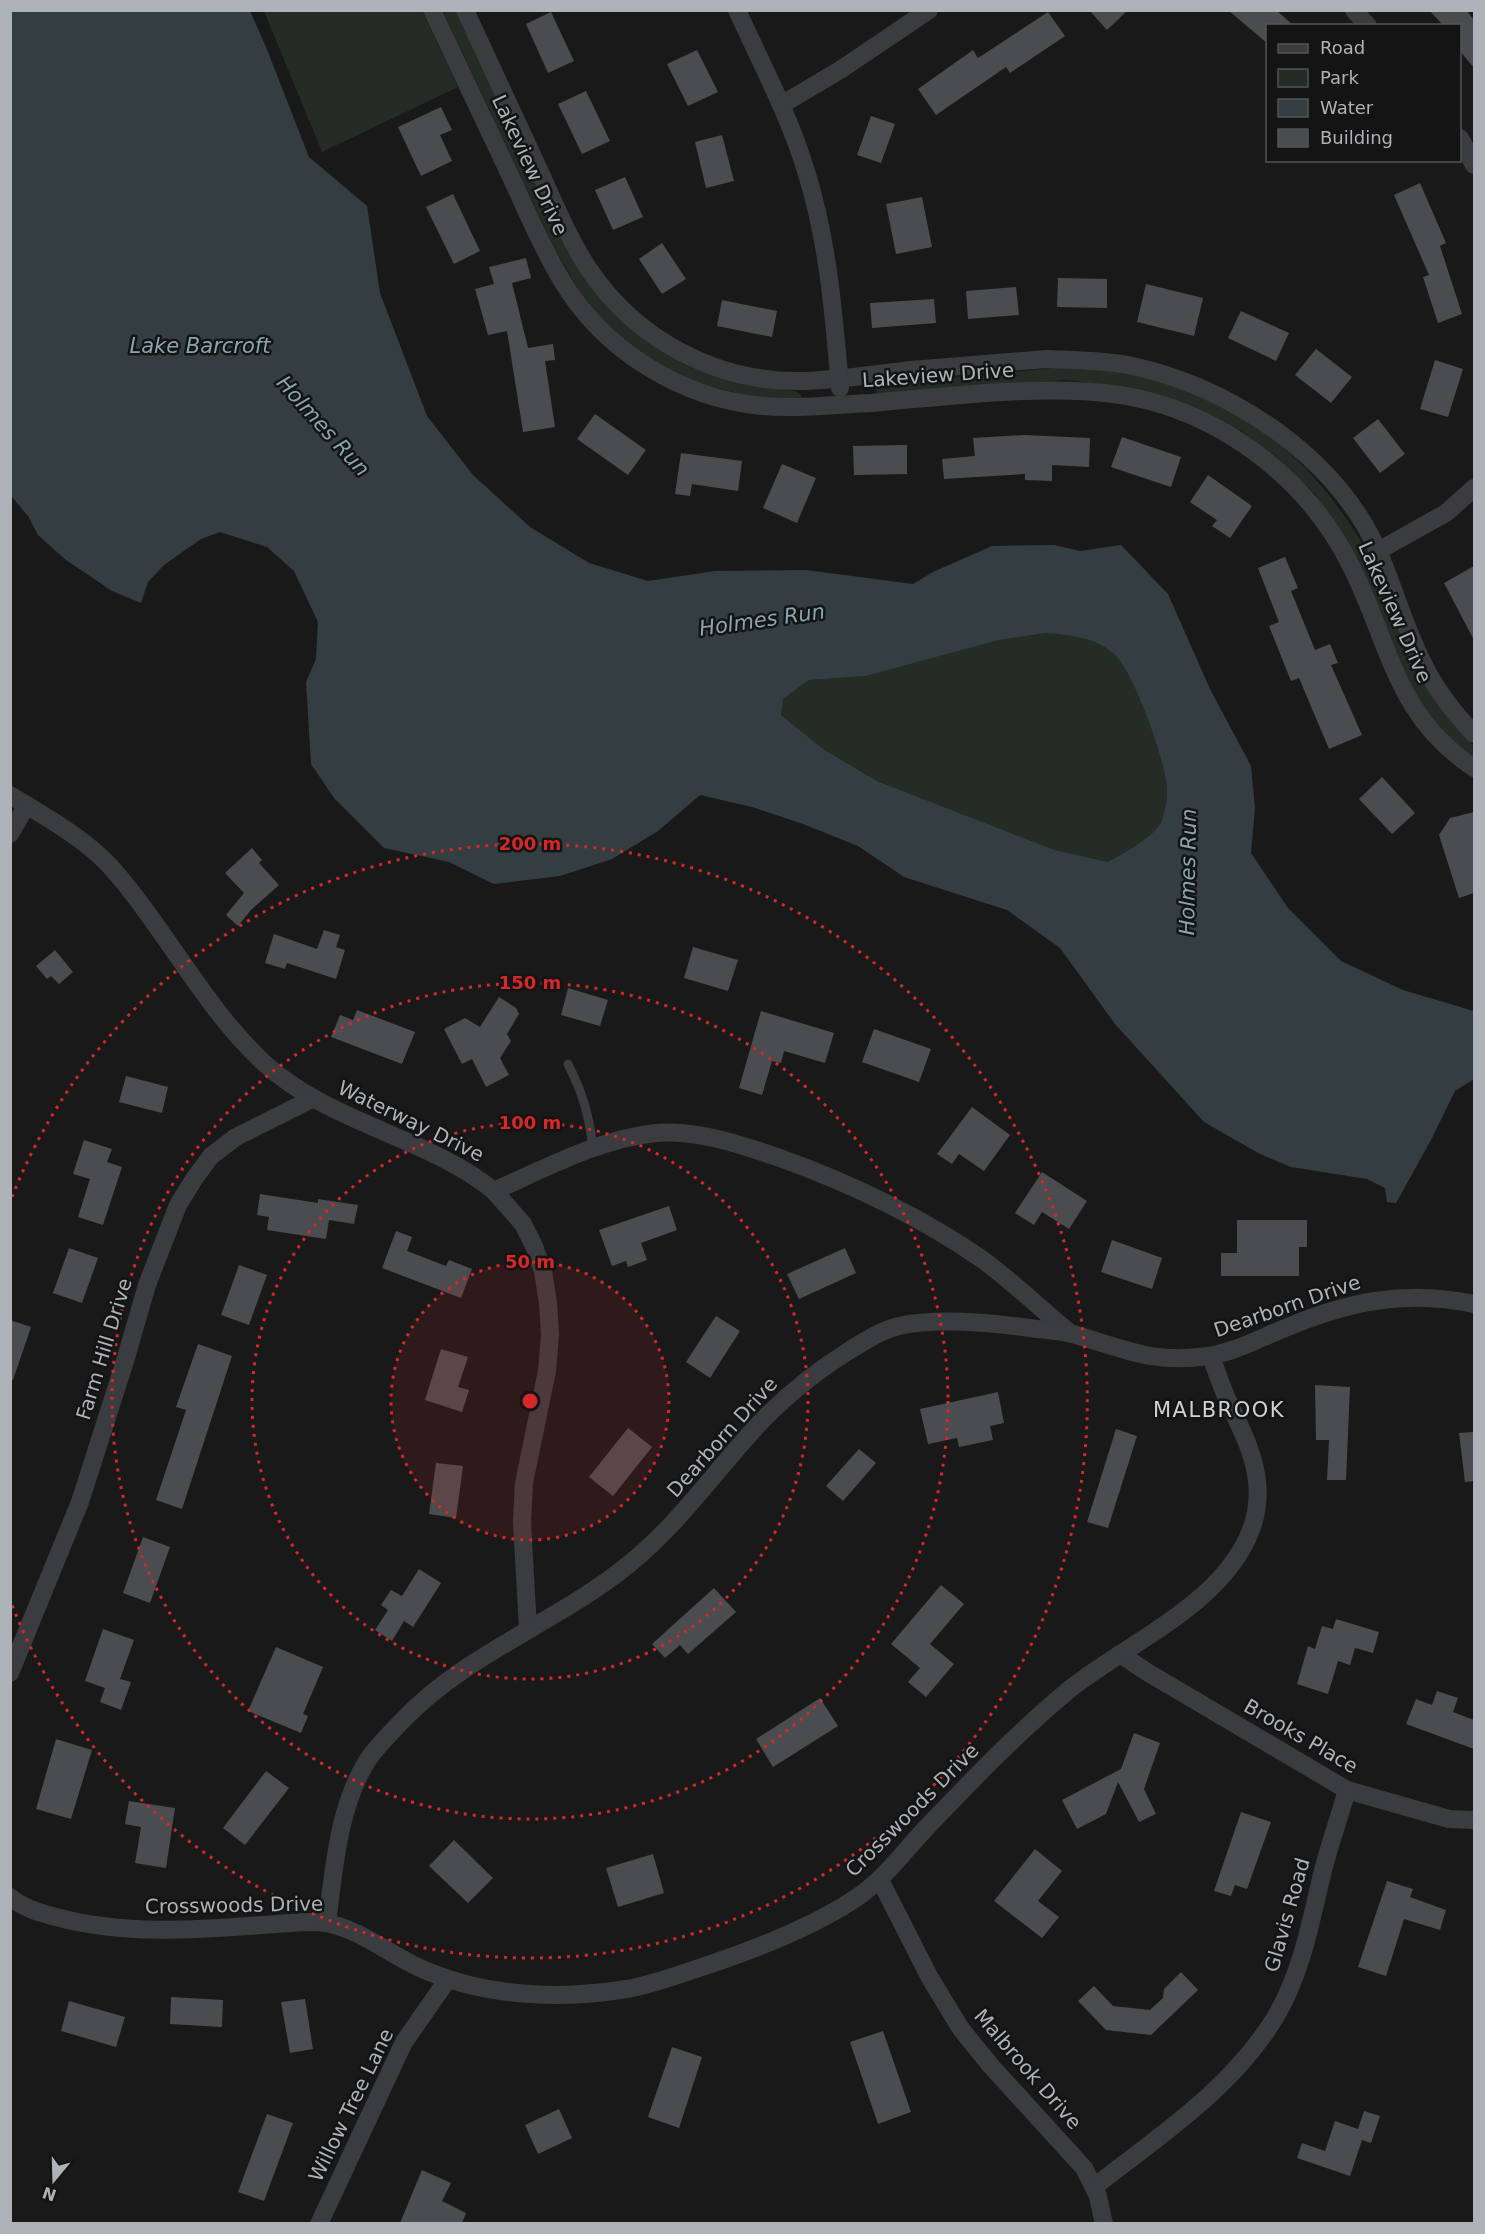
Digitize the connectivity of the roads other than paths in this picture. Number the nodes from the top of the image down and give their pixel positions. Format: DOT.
graph roads {
  1 [pos="432,10"];
  2 [pos="465,10"];
  3 [pos="737,10"];
  4 [pos="928,10"];
  5 [pos="1354,10"];
  6 [pos="1366,24"];
  7 [pos="780,105"];
  8 [pos="1461,140"];
  9 [pos="1474,165"];
  10 [pos="840,378"];
  11 [pos="842,405"];
  12 [pos="1474,489"];
  13 [pos="1378,551"];
  14 [pos="1474,734"];
  15 [pos="1474,768"];
  16 [pos="10,795"];
  17 [pos="27,805"];
  18 [pos="10,834"];
  19 [pos="568,1064"];
  20 [pos="314,1098"];
  21 [pos="593,1148"];
  22 [pos="494,1191"];
  23 [pos="1474,1305"];
  24 [pos="1070,1334"];
  25 [pos="1211,1356"];
  26 [pos="528,1629"];
  27 [pos="1120,1654"];
  28 [pos="10,1673"];
  29 [pos="1347,1790"];
  30 [pos="1474,1820"];
  31 [pos="880,1880"];
  32 [pos="13,1899"];
  33 [pos="327,1923"];
  34 [pos="448,1978"];
  35 [pos="1094,2187"];
  36 [pos="319,2223"];
  37 [pos="1104,2223"];
  1 -- 11 [label="street, Lakeview Drive"];
  2 -- 10 [label="street, Lakeview Drive"];
  3 -- 7 [label="street"];
  4 -- 7 [label="street"];
  5 -- 6 [label="street"];
  7 -- 10 [label="street"];
  8 -- 9 [label="street"];
  10 -- 11 [label="street"];
  10 -- 13 [label="street, Lakeview Drive"];
  11 -- 15 [label="street, Lakeview Drive"];
  12 -- 13 [label="street"];
  13 -- 14 [label="street, Lakeview Drive"];
  16 -- 17 [label="street, Waterway Drive"];
  17 -- 18 [label="street"];
  17 -- 20 [label="street, Waterway Drive"];
  19 -- 21 [label="lane"];
  20 -- 22 [label="street, Waterway Drive"];
  20 -- 28 [label="street, Farm Hill Drive"];
  21 -- 22 [label="street"];
  21 -- 24 [label="street"];
  22 -- 26 [label="street, Waterway Drive"];
  23 -- 25 [label="street, Dearborn Drive"];
  24 -- 25 [label="street, Dearborn Drive"];
  24 -- 26 [label="street, Dearborn Drive"];
  25 -- 27 [label="street, Crosswoods Drive"];
  26 -- 33 [label="street, Dearborn Drive"];
  27 -- 29 [label="street, Brooks Place"];
  27 -- 31 [label="street, Crosswoods Drive"];
  29 -- 30 [label="street, Brooks Place"];
  29 -- 35 [label="street, Glavis Road"];
  31 -- 34 [label="street, Crosswoods Drive"];
  31 -- 35 [label="street, Malbrook Drive"];
  32 -- 33 [label="street, Crosswoods Drive"];
  33 -- 34 [label="street, Crosswoods Drive"];
  34 -- 36 [label="street, Willow Tree Lane"];
  35 -- 37 [label="street, Malbrook Drive"];
}
